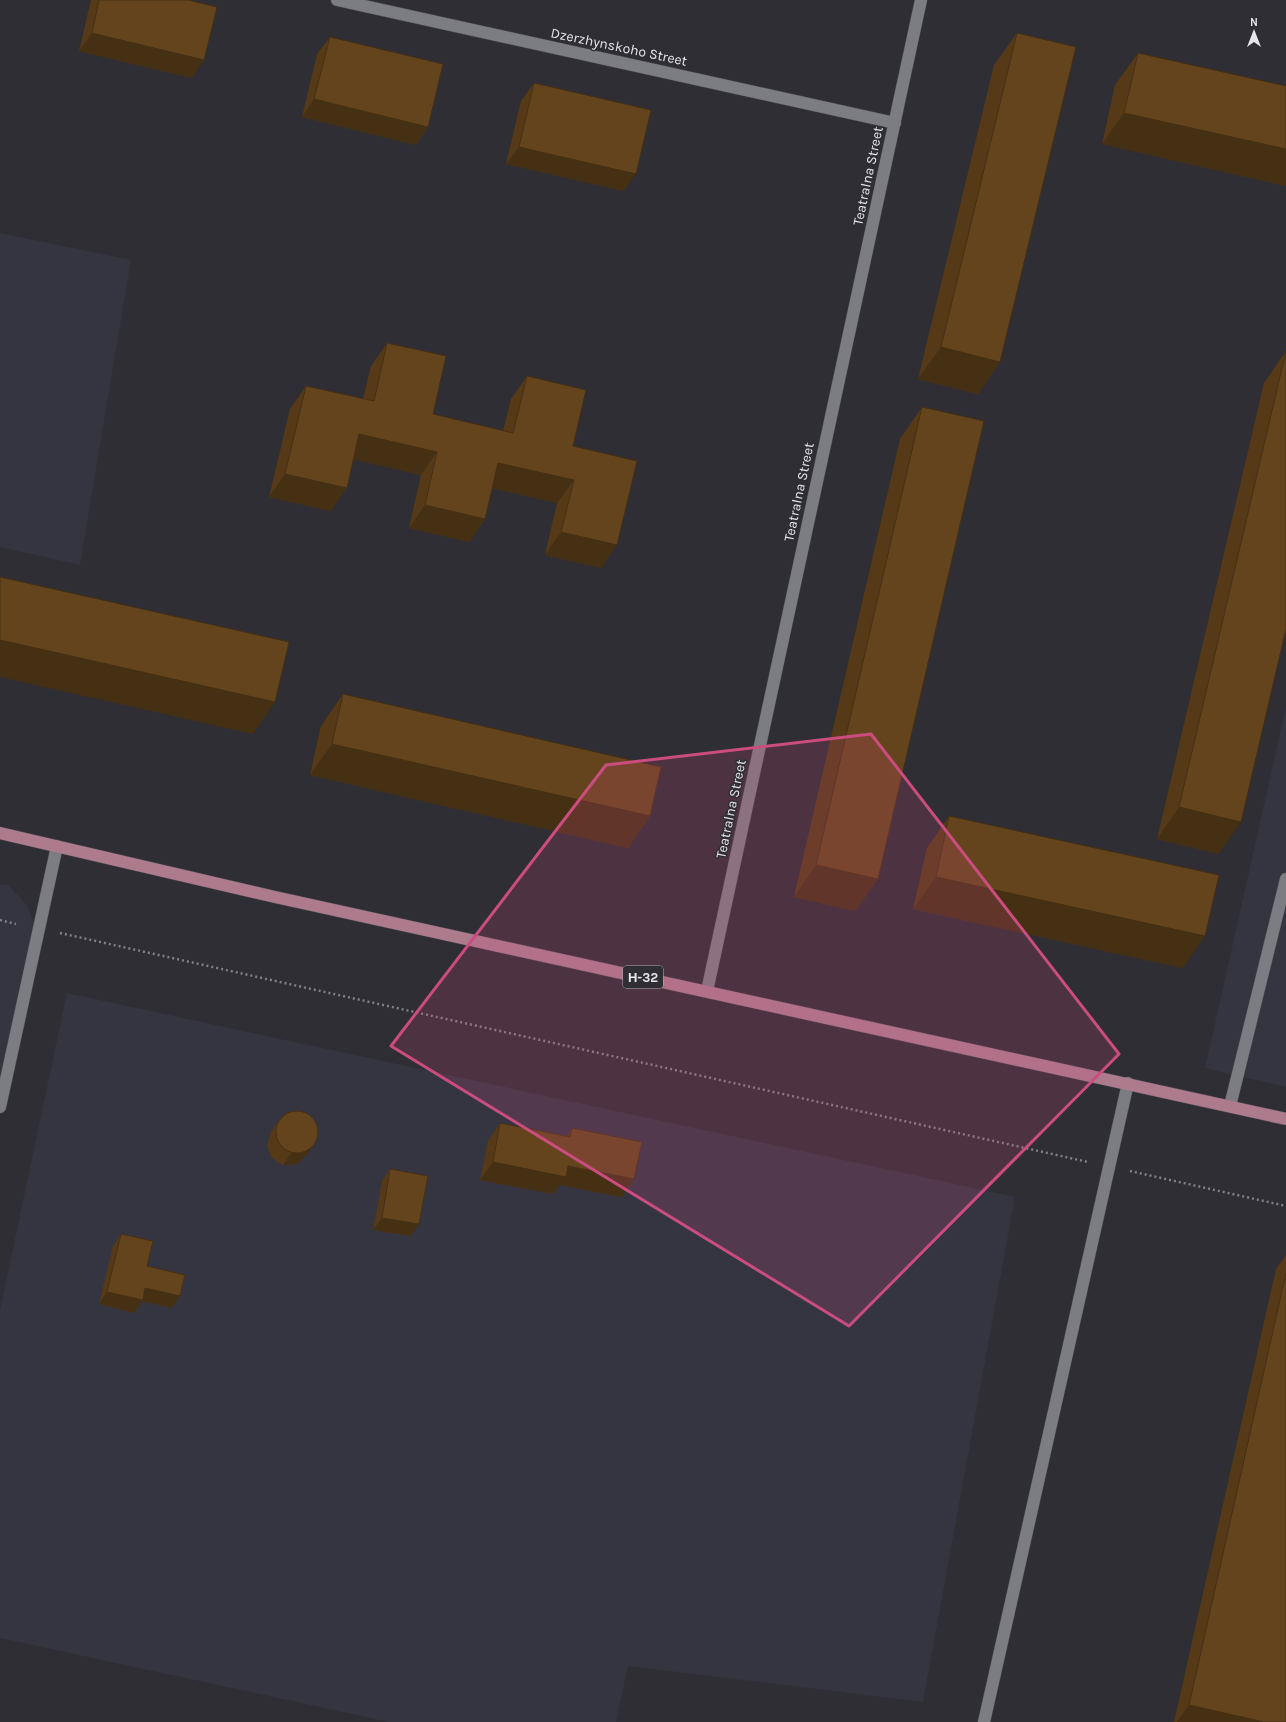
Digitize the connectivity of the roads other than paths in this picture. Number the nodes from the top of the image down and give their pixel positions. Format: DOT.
graph roads {
  1 [pos="336,0"];
  2 [pos="921,0"];
  3 [pos="895,123"];
  4 [pos="0,833"];
  5 [pos="57,846"];
  6 [pos="1286,879"];
  7 [pos="707,991"];
  8 [pos="1128,1083"];
  9 [pos="1230,1106"];
  10 [pos="0,1107"];
  11 [pos="1286,1118"];
  12 [pos="984,1722"];
  1 -- 3 [label="street, Dzerzhynskoho Street"];
  2 -- 3 [label="street, Teatralna Street"];
  3 -- 7 [label="street, Teatralna Street"];
  4 -- 5 [label="main road, Н-32"];
  5 -- 7 [label="main road, Н-32"];
  5 -- 10 [label="street"];
  6 -- 9 [label="street"];
  7 -- 8 [label="main road, Н-32"];
  8 -- 9 [label="main road, Н-32"];
  8 -- 12 [label="street"];
  9 -- 11 [label="main road, Н-32"];
}
